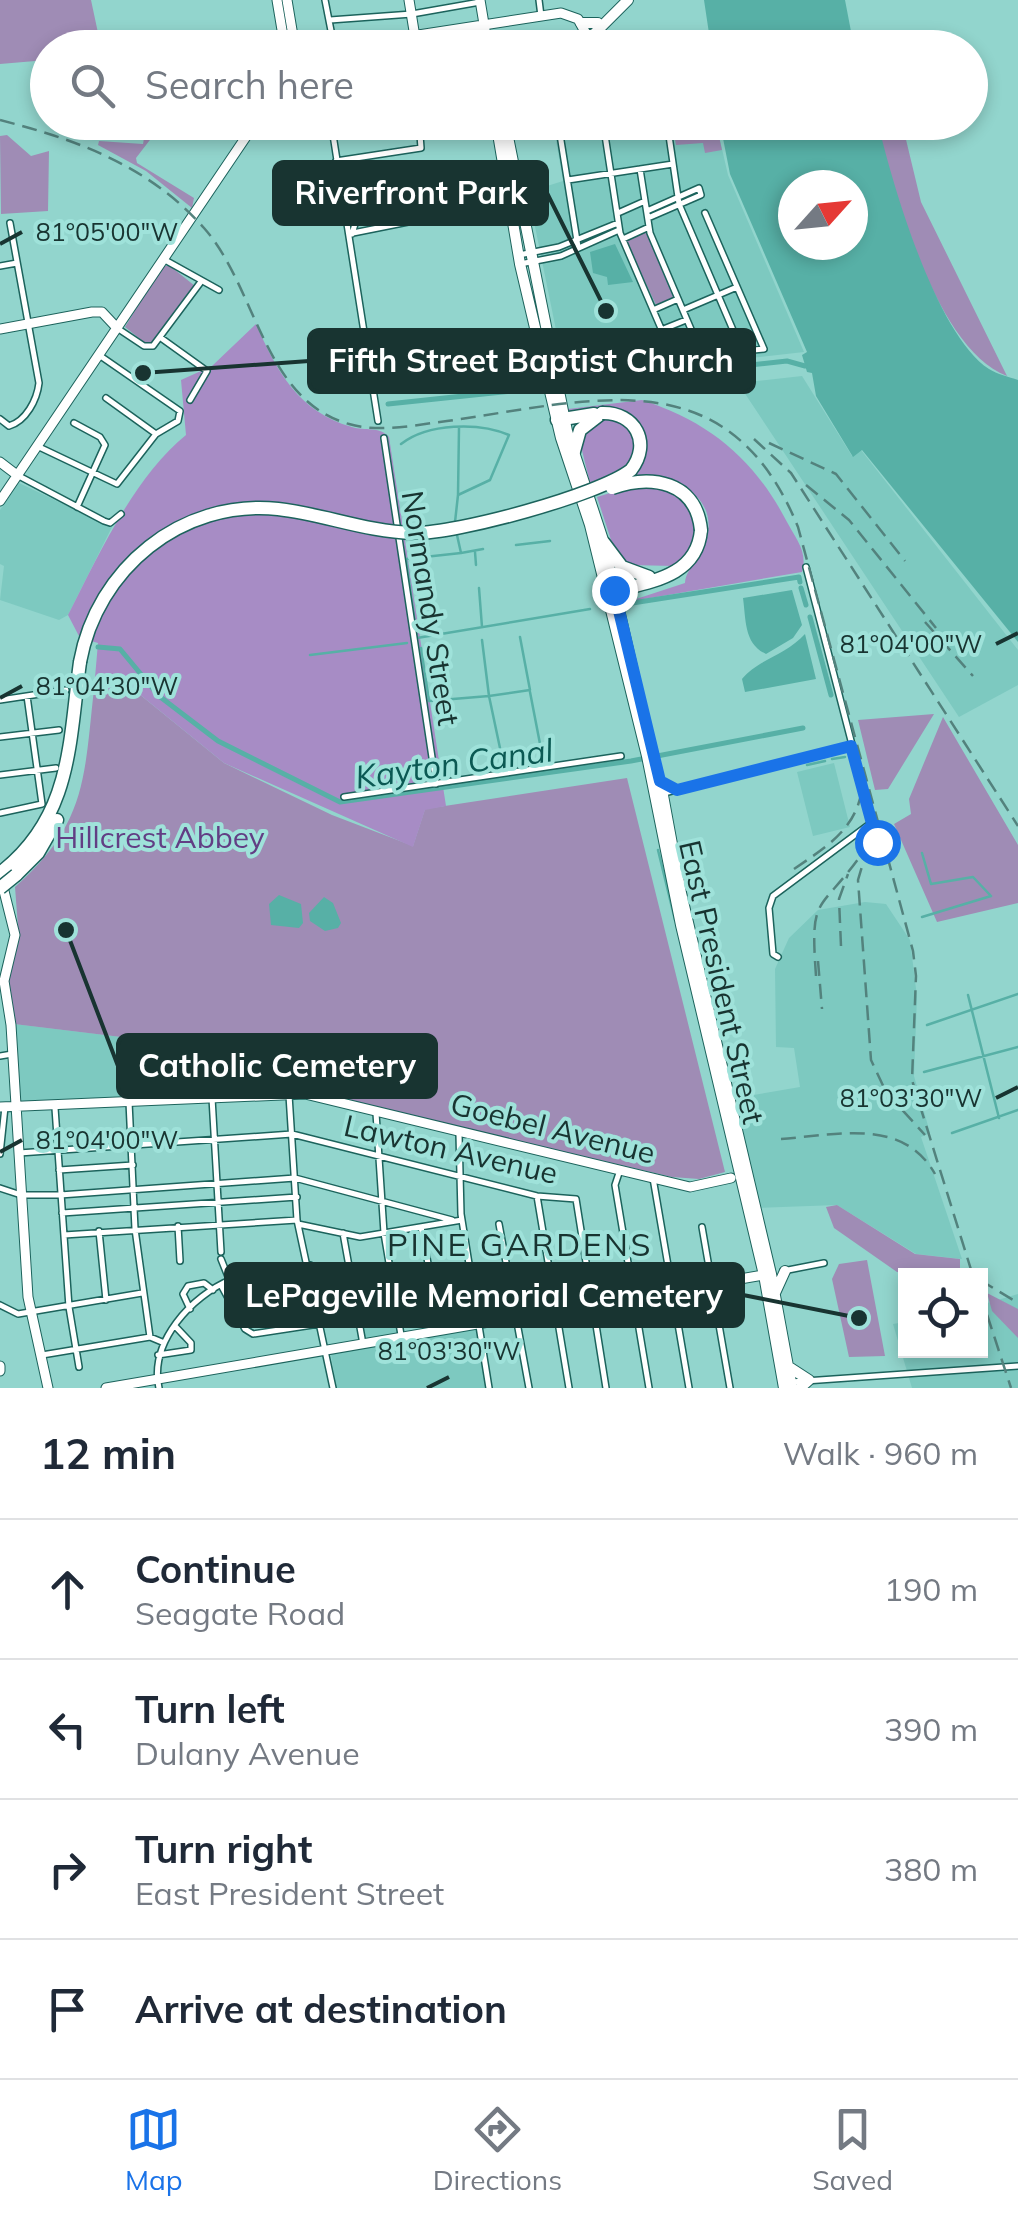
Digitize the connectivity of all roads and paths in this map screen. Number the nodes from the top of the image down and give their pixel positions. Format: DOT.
graph roads {
  1 [pos="277,0"];
  2 [pos="287,0"];
  3 [pos="325,0"];
  4 [pos="411,0"];
  5 [pos="539,0"];
  6 [pos="625,0"];
  7 [pos="480,1"];
  8 [pos="414,14"];
  9 [pos="542,16"];
  10 [pos="330,20"];
  11 [pos="581,22"];
  12 [pos="484,25"];
  13 [pos="468,27"];
  14 [pos="282,30"];
  15 [pos="292,30"];
  16 [pos="331,30"];
  17 [pos="416,30"];
  18 [pos="451,30"];
  19 [pos="462,30"];
  20 [pos="485,30"];
  21 [pos="585,30"];
  22 [pos="598,30"];
  23 [pos="244,140"];
  24 [pos="334,140"];
  25 [pos="421,140"];
  26 [pos="500,140"];
  27 [pos="509,140"];
  28 [pos="561,140"];
  29 [pos="606,140"];
  30 [pos="670,140"];
  31 [pos="337,164"];
  32 [pos="673,164"];
  33 [pos="640,169"];
  34 [pos="612,174"];
  35 [pos="568,180"];
  36 [pos="700,192"];
  37 [pos="645,201"];
  38 [pos="679,201"];
  39 [pos="618,213"];
  40 [pos="705,213"];
  41 [pos="647,214"];
  42 [pos="428,218"];
  43 [pos="10,223"];
  44 [pos="619,226"];
  45 [pos="649,228"];
  46 [pos="351,234"];
  47 [pos="622,239"];
  48 [pos="577,243"];
  49 [pos="162,258"];
  50 [pos="525,258"];
  51 [pos="16,263"];
  52 [pos="0,266"];
  53 [pos="200,283"];
  54 [pos="737,286"];
  55 [pos="219,290"];
  56 [pos="718,294"];
  57 [pos="678,299"];
  58 [pos="653,310"];
  59 [pos="683,310"];
  60 [pos="687,319"];
  61 [pos="28,325"];
  62 [pos="117,328"];
  63 [pos="0,330"];
  64 [pos="662,330"];
  65 [pos="162,338"];
  66 [pos="743,351"];
  67 [pos="672,354"];
  68 [pos="98,355"];
  69 [pos="106,398"];
  70 [pos="190,400"];
  71 [pos="602,413"];
  72 [pos="0,420"];
  73 [pos="378,420"];
  74 [pos="561,420"];
  75 [pos="74,423"];
  76 [pos="156,434"];
  77 [pos="384,438"];
  78 [pos="36,446"];
  79 [pos="573,454"];
  80 [pos="2,464"];
  81 [pos="24,464"];
  82 [pos="92,474"];
  83 [pos="17,475"];
  84 [pos="0,501"];
  85 [pos="76,508"];
  86 [pos="121,514"];
  87 [pos="604,543"];
  88 [pos="806,567"];
  89 [pos="671,575"];
  90 [pos="610,592"];
  91 [pos="84,662"];
  92 [pos="66,690"];
  93 [pos="27,696"];
  94 [pos="0,700"];
  95 [pos="59,730"];
  96 [pos="32,732"];
  97 [pos="0,737"];
  98 [pos="851,746"];
  99 [pos="621,756"];
  100 [pos="651,758"];
  101 [pos="56,768"];
  102 [pos="38,770"];
  103 [pos="0,775"];
  104 [pos="660,781"];
  105 [pos="436,784"];
  106 [pos="677,790"];
  107 [pos="660,794"];
  108 [pos="344,797"];
  109 [pos="0,813"];
  110 [pos="871,823"];
  111 [pos="877,842"];
  112 [pos="665,846"];
  113 [pos="6,873"];
  114 [pos="677,874"];
  115 [pos="5,918"];
  116 [pos="778,957"];
  117 [pos="8,965"];
  118 [pos="0,974"];
  119 [pos="1,989"];
  120 [pos="12,1054"];
  121 [pos="0,1056"];
  122 [pos="289,1092"];
  123 [pos="212,1095"];
  124 [pos="129,1102"];
  125 [pos="7,1108"];
  126 [pos="55,1108"];
  127 [pos="376,1110"];
  128 [pos="459,1131"];
  129 [pos="292,1134"];
  130 [pos="214,1140"];
  131 [pos="132,1145"];
  132 [pos="58,1150"];
  133 [pos="0,1154"];
  134 [pos="18,1154"];
  135 [pos="379,1156"];
  136 [pos="133,1165"];
  137 [pos="59,1170"];
  138 [pos="620,1170"];
  139 [pos="457,1176"];
  140 [pos="740,1177"];
  141 [pos="295,1178"];
  142 [pos="653,1178"];
  143 [pos="215,1182"];
  144 [pos="0,1188"];
  145 [pos="134,1188"];
  146 [pos="21,1195"];
  147 [pos="60,1195"];
  148 [pos="537,1196"];
  149 [pos="297,1197"];
  150 [pos="382,1200"];
  151 [pos="216,1202"];
  152 [pos="134,1208"];
  153 [pos="62,1213"];
  154 [pos="452,1220"];
  155 [pos="462,1220"];
  156 [pos="298,1222"];
  157 [pos="218,1224"];
  158 [pos="499,1224"];
  159 [pos="178,1226"];
  160 [pos="421,1227"];
  161 [pos="702,1227"];
  162 [pos="135,1230"];
  163 [pos="99,1231"];
  164 [pos="384,1233"];
  165 [pos="343,1234"];
  166 [pos="64,1235"];
  167 [pos="180,1260"];
  168 [pos="824,1263"];
  169 [pos="310,1265"];
  170 [pos="271,1270"];
  171 [pos="785,1271"];
  172 [pos="768,1274"];
  173 [pos="250,1275"];
  174 [pos="230,1280"];
  175 [pos="712,1283"];
  176 [pos="221,1285"];
  177 [pos="213,1290"];
  178 [pos="433,1290"];
  179 [pos="672,1291"];
  180 [pos="142,1293"];
  181 [pos="775,1294"];
  182 [pos="632,1298"];
  183 [pos="106,1300"];
  184 [pos="0,1305"];
  185 [pos="595,1305"];
  186 [pos="69,1307"];
  187 [pos="191,1310"];
  188 [pos="555,1312"];
  189 [pos="31,1313"];
  190 [pos="517,1318"];
  191 [pos="320,1323"];
  192 [pos="400,1324"];
  193 [pos="478,1324"];
  194 [pos="175,1326"];
  195 [pos="440,1331"];
  196 [pos="150,1338"];
  197 [pos="402,1338"];
  198 [pos="162,1342"];
  199 [pos="363,1345"];
  200 [pos="76,1349"];
  201 [pos="326,1354"];
  202 [pos="41,1355"];
  203 [pos="158,1355"];
  204 [pos="787,1362"];
  205 [pos="79,1366"];
  206 [pos="1018,1366"];
  207 [pos="158,1384"];
  208 [pos="793,1385"];
  209 [pos="48,1388"];
  210 [pos="106,1388"];
  211 [pos="334,1388"];
  212 [pos="489,1388"];
  213 [pos="529,1388"];
  214 [pos="569,1388"];
  215 [pos="606,1388"];
  216 [pos="650,1388"];
  217 [pos="688,1388"];
  218 [pos="730,1388"];
  1 -- 14 [label="main road"];
  2 -- 15 [label="main road"];
  3 -- 10 [label="street"];
  4 -- 8 [label="main road"];
  5 -- 9 [label="street"];
  6 -- 22 [label="main road"];
  7 -- 8 [label="street"];
  7 -- 12 [label="main road"];
  8 -- 10 [label="street"];
  8 -- 17 [label="main road"];
  9 -- 11 [label="main road"];
  9 -- 12 [label="main road"];
  10 -- 16 [label="street"];
  11 -- 21 [label="main road"];
  12 -- 13 [label="main road"];
  12 -- 20 [label="main road"];
  13 -- 18 [label="main road"];
  13 -- 19 [label="main road"];
  23 -- 49 [label="main road"];
  24 -- 31 [label="street"];
  25 -- 31 [label="street"];
  26 -- 50 [label="main road, East President Street"];
  27 -- 50 [label="main road, East President Street"];
  28 -- 35 [label="street"];
  29 -- 34 [label="street"];
  30 -- 32 [label="street"];
  31 -- 46 [label="street"];
  32 -- 33 [label="street"];
  32 -- 38 [label="street"];
  33 -- 34 [label="street"];
  33 -- 37 [label="street"];
  34 -- 35 [label="street"];
  34 -- 39 [label="street"];
  35 -- 48 [label="street"];
  36 -- 38 [label="street"];
  37 -- 39 [label="street"];
  37 -- 41 [label="street"];
  38 -- 41 [label="street"];
  38 -- 56 [label="street"];
  39 -- 44 [label="street"];
  40 -- 54 [label="street"];
  41 -- 45 [label="street"];
  42 -- 46 [label="street"];
  43 -- 51 [label="street"];
  44 -- 47 [label="street"];
  44 -- 48 [label="street"];
  45 -- 47 [label="street"];
  45 -- 57 [label="street"];
  46 -- 73 [label="street"];
  47 -- 58 [label="street"];
  48 -- 50 [label="street"];
  49 -- 53 [label="street"];
  49 -- 62 [label="main road"];
  50 -- 74 [label="main road, East President Street"];
  51 -- 52 [label="street"];
  51 -- 61 [label="street"];
  53 -- 55 [label="street"];
  53 -- 65 [label="street"];
  54 -- 56 [label="street"];
  54 -- 66 [label="street"];
  56 -- 59 [label="street"];
  56 -- 66 [label="street"];
  57 -- 58 [label="street"];
  57 -- 59 [label="street"];
  58 -- 64 [label="street"];
  59 -- 60 [label="street"];
  60 -- 64 [label="street"];
  60 -- 66 [label="street"];
  61 -- 62 [label="main road"];
  61 -- 63 [label="main road"];
  61 -- 72 [label="street"];
  62 -- 65 [label="street"];
  62 -- 68 [label="main road"];
  64 -- 67 [label="street"];
  65 -- 70 [label="street"];
  68 -- 76 [label="street"];
  68 -- 78 [label="main road"];
  69 -- 76 [label="street"];
  71 -- 74 [label="highway"];
  71 -- 79 [label="highway"];
  71 -- 91 [label="highway, bridge"];
  74 -- 79 [label="main road, East President Street"];
  74 -- 90 [label="main road, East President Street"];
  75 -- 82 [label="street"];
  76 -- 82 [label="street"];
  77 -- 105 [label="street, Normandy Street"];
  78 -- 81 [label="main road"];
  78 -- 82 [label="street"];
  79 -- 87 [label="main road, East President Street"];
  80 -- 81 [label="main road"];
  80 -- 83 [label="main road"];
  81 -- 83 [label="main road"];
  82 -- 85 [label="street"];
  83 -- 84 [label="main road"];
  83 -- 85 [label="street"];
  85 -- 86 [label="street"];
  87 -- 89 [label="highway"];
  87 -- 90 [label="main road, East President Street"];
  88 -- 98 [label="street"];
  89 -- 90 [label="highway"];
  89 -- 91 [label="highway, bridge"];
  90 -- 100 [label="main road, East President Street"];
  91 -- 113 [label="highway"];
  91 -- 113 [label="highway"];
  92 -- 93 [label="street"];
  93 -- 94 [label="street"];
  93 -- 96 [label="street"];
  95 -- 96 [label="street"];
  96 -- 97 [label="street"];
  96 -- 102 [label="street"];
  98 -- 106 [label="street"];
  98 -- 110 [label="street"];
  99 -- 105 [label="street"];
  100 -- 104 [label="main road, East President Street"];
  100 -- 107 [label="main road, East President Street"];
  101 -- 102 [label="street"];
  102 -- 103 [label="street"];
  102 -- 109 [label="street"];
  104 -- 106 [label="main road"];
  104 -- 107 [label="main road, East President Street"];
  105 -- 108 [label="street"];
  106 -- 107 [label="street"];
  107 -- 112 [label="main road, East President Street"];
  107 -- 114 [label="main road, East President Street"];
  110 -- 111 [label="street"];
  110 -- 116 [label="street"];
  112 -- 114 [label="main road"];
  112 -- 140 [label="main road, East President Street"];
  113 -- 115 [label="main road"];
  114 -- 140 [label="main road, East President Street"];
  115 -- 117 [label="main road"];
  117 -- 118 [label="main road"];
  117 -- 119 [label="main road"];
  119 -- 120 [label="main road"];
  120 -- 121 [label="street"];
  120 -- 125 [label="main road"];
  122 -- 123 [label="main road, Goebel Avenue"];
  122 -- 127 [label="main road, Goebel Avenue"];
  122 -- 129 [label="street"];
  123 -- 124 [label="main road, Goebel Avenue"];
  123 -- 130 [label="street"];
  124 -- 126 [label="main road, Goebel Avenue"];
  124 -- 131 [label="street"];
  125 -- 126 [label="main road, Goebel Avenue"];
  125 -- 133 [label="street"];
  125 -- 134 [label="main road"];
  126 -- 132 [label="street"];
  127 -- 128 [label="main road, Goebel Avenue"];
  127 -- 135 [label="street"];
  128 -- 138 [label="main road, Goebel Avenue"];
  128 -- 139 [label="street"];
  129 -- 130 [label="street, Lawton Avenue"];
  129 -- 135 [label="street, Lawton Avenue"];
  129 -- 141 [label="street"];
  130 -- 131 [label="street, Lawton Avenue"];
  130 -- 143 [label="street"];
  131 -- 132 [label="street, Lawton Avenue"];
  131 -- 136 [label="street"];
  132 -- 134 [label="street, Lawton Avenue"];
  132 -- 137 [label="street"];
  134 -- 146 [label="main road"];
  135 -- 139 [label="street, Lawton Avenue"];
  135 -- 150 [label="street"];
  136 -- 137 [label="street"];
  136 -- 145 [label="street"];
  137 -- 147 [label="street"];
  138 -- 142 [label="main road, Goebel Avenue"];
  138 -- 182 [label="street"];
  139 -- 148 [label="street, Lawton Avenue"];
  139 -- 155 [label="street"];
  140 -- 142 [label="main road, Goebel Avenue"];
  140 -- 172 [label="main road, East President Street"];
  141 -- 143 [label="street"];
  141 -- 149 [label="street"];
  141 -- 150 [label="street"];
  142 -- 179 [label="street"];
  143 -- 145 [label="street"];
  143 -- 151 [label="street"];
  144 -- 146 [label="street"];
  145 -- 147 [label="street"];
  145 -- 152 [label="street"];
  146 -- 147 [label="street"];
  146 -- 189 [label="main road"];
  147 -- 153 [label="street"];
  148 -- 185 [label="street, Lawton Avenue"];
  148 -- 188 [label="street"];
  149 -- 151 [label="street"];
  149 -- 156 [label="street"];
  150 -- 154 [label="street"];
  150 -- 164 [label="street"];
  151 -- 152 [label="street"];
  151 -- 157 [label="street"];
  152 -- 153 [label="street"];
  152 -- 162 [label="street"];
  153 -- 166 [label="street"];
  154 -- 155 [label="street"];
  154 -- 160 [label="street"];
  155 -- 193 [label="street"];
  156 -- 157 [label="street"];
  156 -- 165 [label="street"];
  156 -- 169 [label="street"];
  157 -- 159 [label="street"];
  157 -- 174 [label="street"];
  158 -- 190 [label="street"];
  159 -- 162 [label="street"];
  159 -- 167 [label="street"];
  160 -- 164 [label="street"];
  160 -- 178 [label="street"];
  161 -- 175 [label="street"];
  162 -- 163 [label="street"];
  162 -- 180 [label="street"];
  163 -- 166 [label="street"];
  163 -- 183 [label="street"];
  164 -- 165 [label="street"];
  164 -- 192 [label="street"];
  165 -- 199 [label="street"];
  166 -- 186 [label="street"];
  168 -- 171 [label="street"];
  169 -- 170 [label="street"];
  169 -- 191 [label="street"];
  170 -- 173 [label="street"];
  170 -- 173 [label="street"];
  171 -- 172 [label="street"];
  171 -- 181 [label="main road"];
  172 -- 175 [label="main road"];
  172 -- 181 [label="main road, East President Street"];
  172 -- 208 [label="main road, East President Street"];
  173 -- 174 [label="street"];
  174 -- 176 [label="street"];
  175 -- 179 [label="main road"];
  175 -- 218 [label="street"];
  176 -- 177 [label="street"];
  176 -- 191 [label="street"];
  177 -- 187 [label="street"];
  177 -- 187 [label="street"];
  178 -- 192 [label="street"];
  178 -- 195 [label="street"];
  179 -- 182 [label="main road"];
  179 -- 217 [label="street"];
  180 -- 183 [label="street"];
  180 -- 196 [label="street"];
  181 -- 204 [label="main road, East President Street"];
  182 -- 185 [label="main road"];
  182 -- 216 [label="street"];
  183 -- 186 [label="street"];
  184 -- 189 [label="street"];
  185 -- 188 [label="main road"];
  185 -- 215 [label="street"];
  186 -- 189 [label="street"];
  186 -- 200 [label="street"];
  187 -- 194 [label="street"];
  188 -- 190 [label="main road"];
  188 -- 214 [label="street"];
  189 -- 202 [label="main road"];
  190 -- 193 [label="main road"];
  190 -- 213 [label="street"];
  191 -- 201 [label="street"];
  192 -- 197 [label="street"];
  193 -- 195 [label="main road"];
  193 -- 212 [label="street"];
  194 -- 198 [label="street"];
  194 -- 203 [label="street"];
  195 -- 197 [label="main road"];
  196 -- 198 [label="street"];
  196 -- 200 [label="street"];
  197 -- 199 [label="main road"];
  198 -- 203 [label="street"];
  199 -- 201 [label="main road"];
  200 -- 202 [label="street"];
  200 -- 205 [label="street"];
  201 -- 207 [label="main road"];
  201 -- 211 [label="street"];
  202 -- 209 [label="main road"];
  203 -- 207 [label="street"];
  204 -- 208 [label="main road, East President Street"];
  204 -- 208 [label="main road"];
  206 -- 208 [label="street"];
  207 -- 210 [label="main road"];
}
